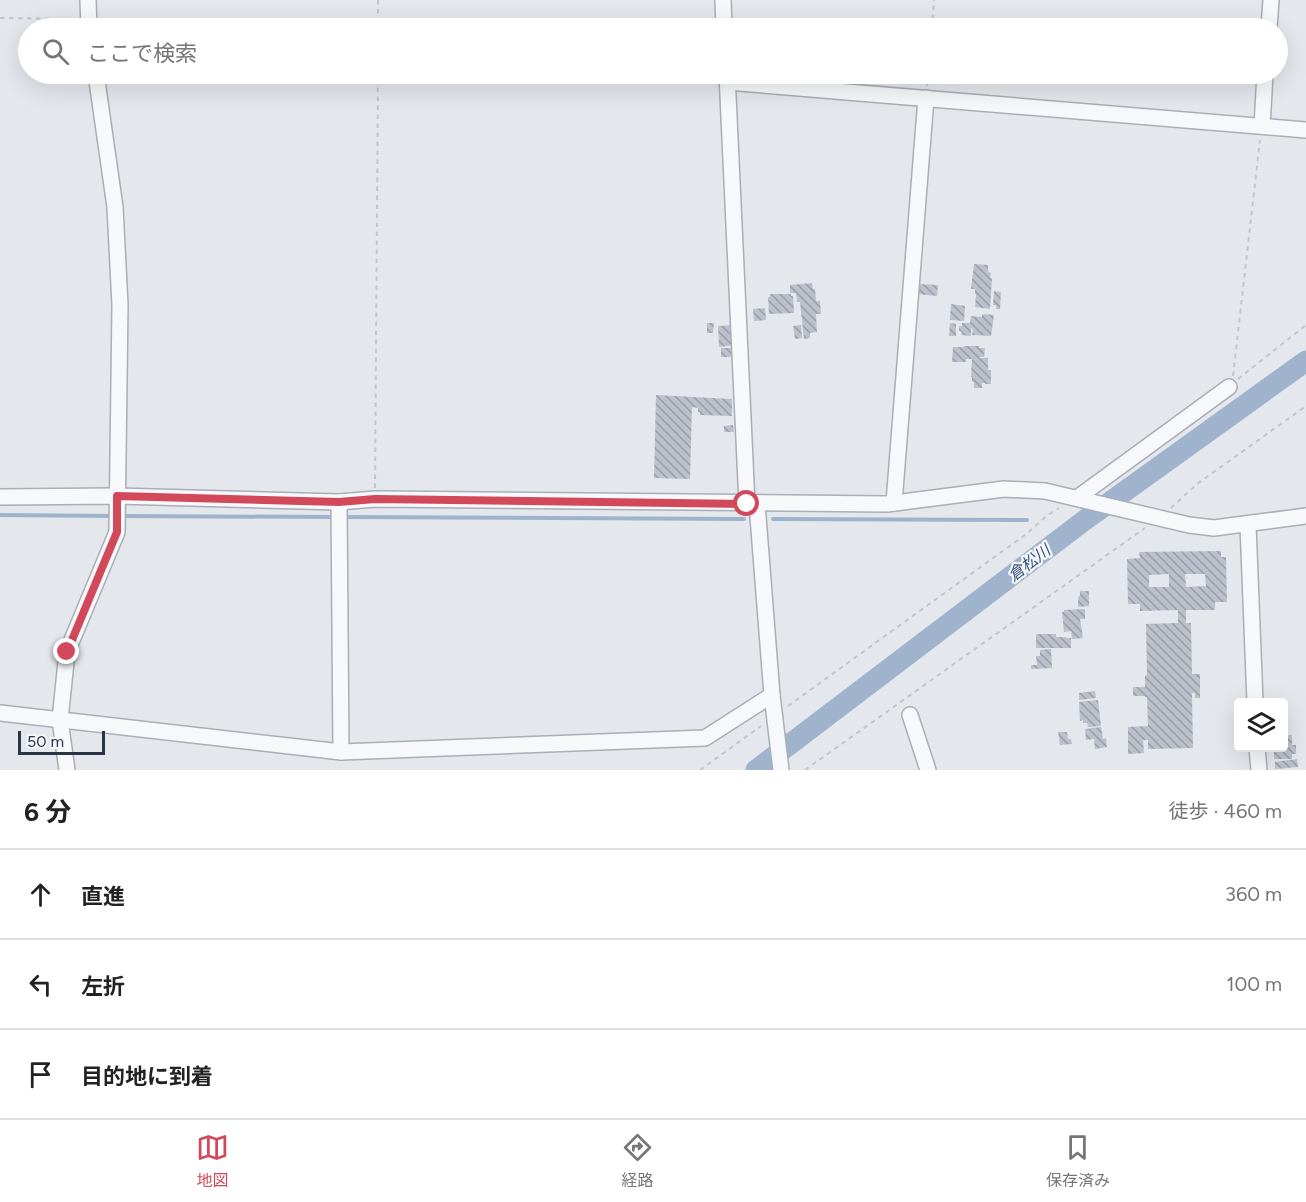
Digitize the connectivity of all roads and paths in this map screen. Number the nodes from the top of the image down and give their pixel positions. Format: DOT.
graph roads {
  1 [pos="88,0"];
  2 [pos="378,0"];
  3 [pos="723,0"];
  4 [pos="934,0"];
  5 [pos="1271,0"];
  6 [pos="0,18"];
  7 [pos="89,18"];
  8 [pos="378,18"];
  9 [pos="724,18"];
  10 [pos="933,18"];
  11 [pos="1270,18"];
  12 [pos="18,19"];
  13 [pos="97,84"];
  14 [pos="378,84"];
  15 [pos="727,84"];
  16 [pos="787,84"];
  17 [pos="1264,84"];
  18 [pos="926,98"];
  19 [pos="1262,126"];
  20 [pos="1306,130"];
  21 [pos="1306,325"];
  22 [pos="1228,387"];
  23 [pos="1306,406"];
  24 [pos="0,497"];
  25 [pos="1077,498"];
  26 [pos="375,499"];
  27 [pos="894,503"];
  28 [pos="752,504"];
  29 [pos="339,505"];
  30 [pos="117,509"];
  31 [pos="1306,516"];
  32 [pos="1161,518"];
  33 [pos="1248,525"];
  34 [pos="772,695"];
  35 [pos="1255,698"];
  36 [pos="0,712"];
  37 [pos="910,715"];
  38 [pos="774,716"];
  39 [pos="60,720"];
  40 [pos="341,752"];
  41 [pos="1257,752"];
  42 [pos="67,770"];
  43 [pos="700,770"];
  44 [pos="781,770"];
  45 [pos="805,770"];
  46 [pos="928,770"];
  47 [pos="1259,770"];
  1 -- 7 [label="street"];
  2 -- 8 [label="path"];
  3 -- 9 [label="street"];
  4 -- 10 [label="path"];
  5 -- 11 [label="street"];
  6 -- 12 [label="path"];
  13 -- 30 [label="street"];
  14 -- 26 [label="path"];
  15 -- 28 [label="street"];
  16 -- 18 [label="street"];
  17 -- 19 [label="street"];
  18 -- 19 [label="street"];
  18 -- 27 [label="street"];
  19 -- 20 [label="street"];
  19 -- 22 [label="path"];
  21 -- 22 [label="path"];
  22 -- 25 [label="street"];
  23 -- 32 [label="path"];
  24 -- 30 [label="street"];
  25 -- 27 [label="street"];
  25 -- 32 [label="street"];
  25 -- 38 [label="path"];
  26 -- 28 [label="street"];
  26 -- 29 [label="street"];
  27 -- 28 [label="street"];
  28 -- 34 [label="street"];
  29 -- 30 [label="street"];
  29 -- 40 [label="street"];
  30 -- 39 [label="street"];
  31 -- 33 [label="street"];
  32 -- 33 [label="street"];
  32 -- 45 [label="path"];
  33 -- 35 [label="street"];
  34 -- 38 [label="street"];
  34 -- 40 [label="street"];
  36 -- 39 [label="street"];
  37 -- 46 [label="street"];
  38 -- 43 [label="path"];
  38 -- 44 [label="street"];
  39 -- 40 [label="street"];
  39 -- 42 [label="street"];
  41 -- 47 [label="street"];
}
